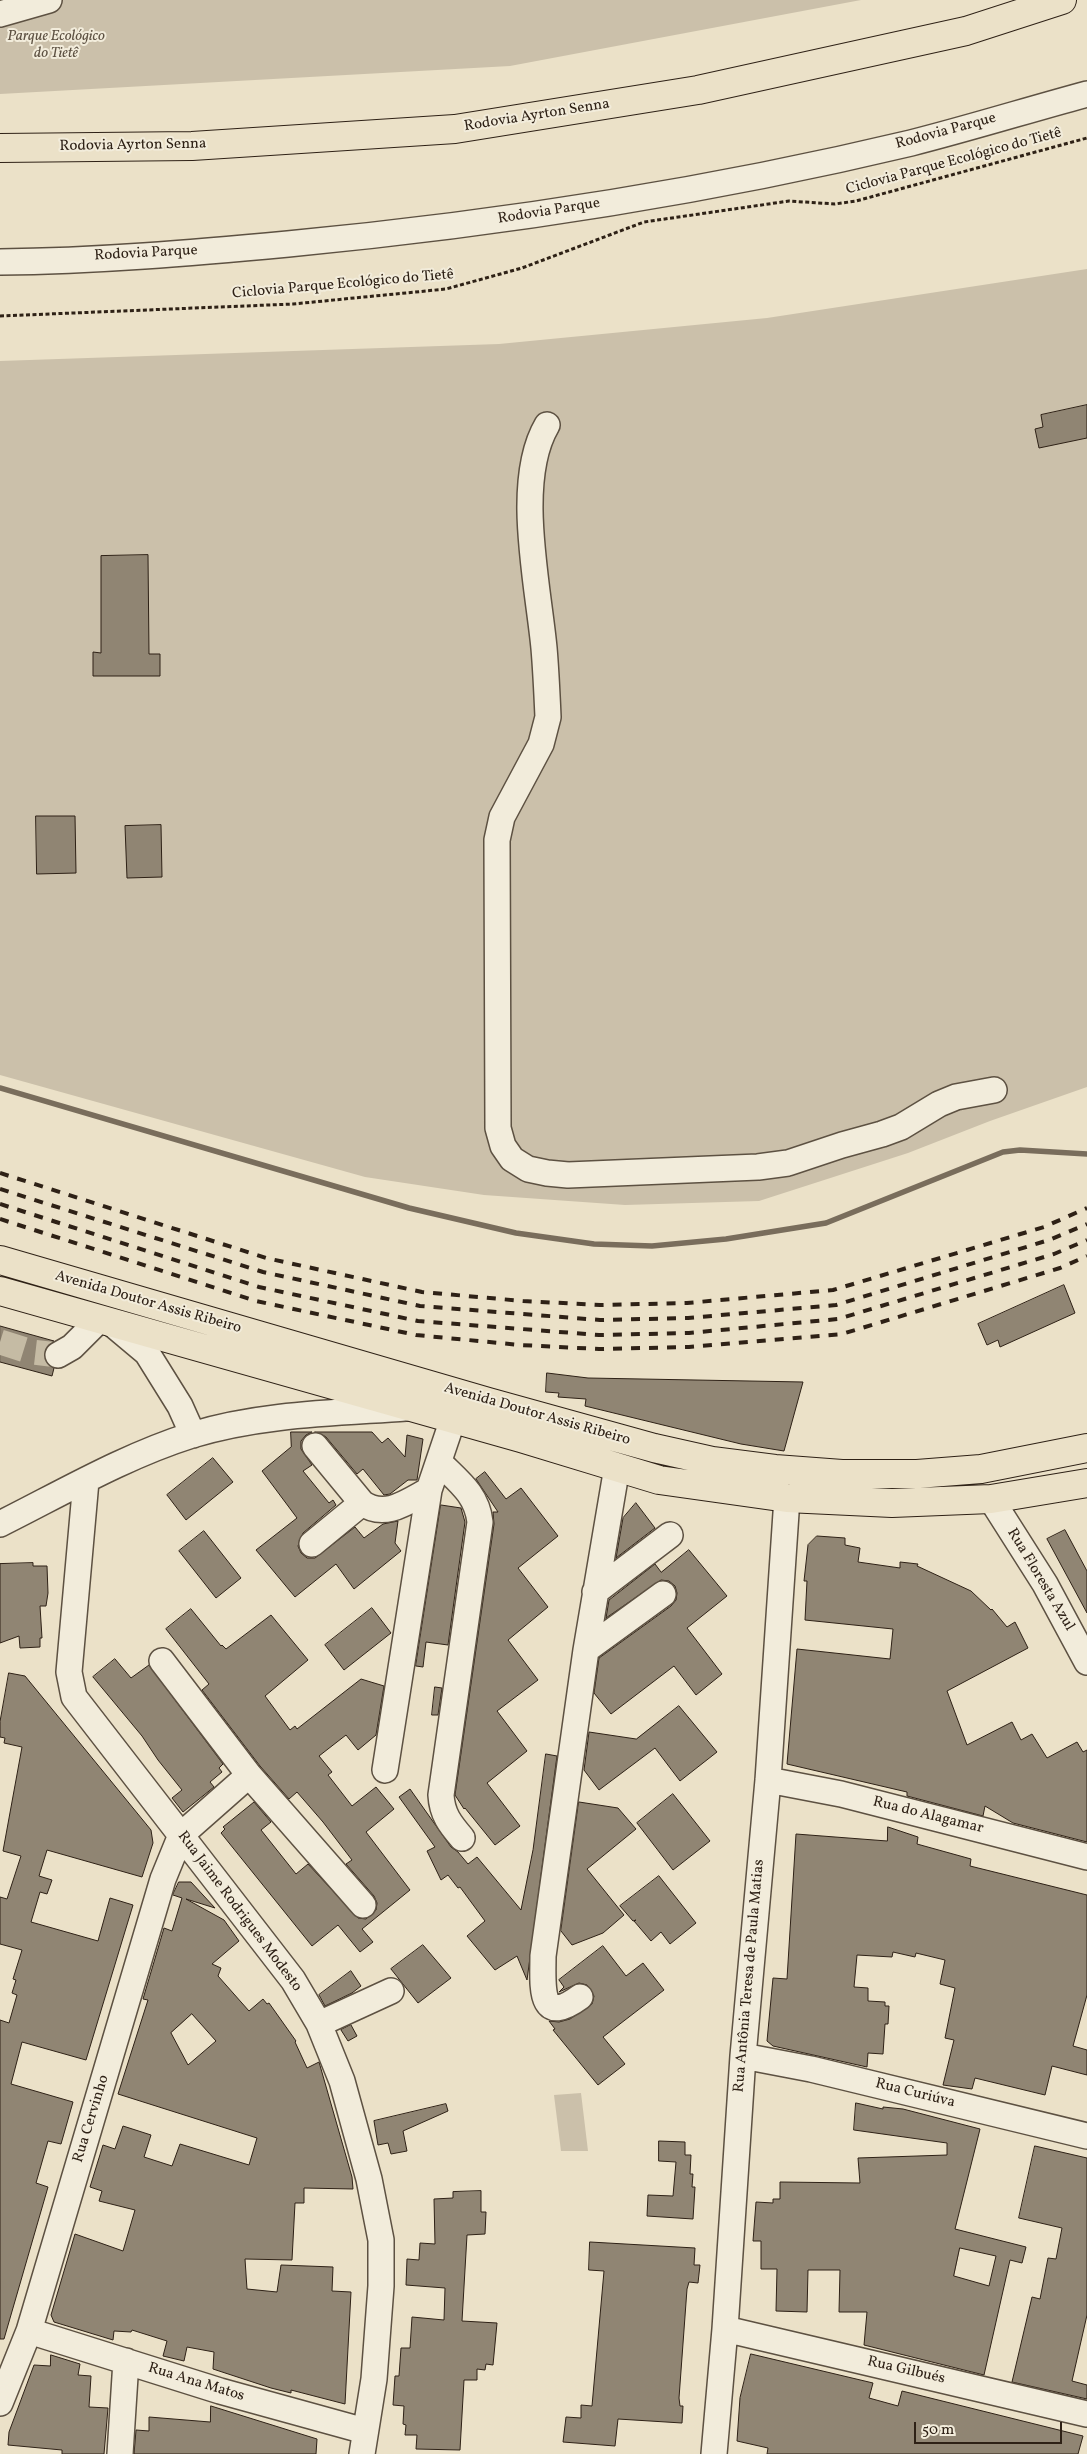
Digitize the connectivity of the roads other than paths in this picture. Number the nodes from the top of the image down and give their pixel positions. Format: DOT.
graph roads {
  1 [pos="49,0"];
  2 [pos="1062,0"];
  3 [pos="0,14"];
  4 [pos="1087,94"];
  5 [pos="0,148"];
  6 [pos="0,262"];
  7 [pos="547,425"];
  8 [pos="994,1090"];
  9 [pos="0,1260"];
  10 [pos="0,1291"];
  11 [pos="104,1320"];
  12 [pos="58,1356"];
  13 [pos="411,1407"];
  14 [pos="453,1419"];
  15 [pos="193,1435"];
  16 [pos="315,1446"];
  17 [pos="1087,1448"];
  18 [pos="439,1462"];
  19 [pos="617,1468"];
  20 [pos="86,1481"];
  21 [pos="1087,1483"];
  22 [pos="429,1490"];
  23 [pos="787,1498"];
  24 [pos="991,1499"];
  25 [pos="362,1503"];
  26 [pos="0,1524"];
  27 [pos="670,1536"];
  28 [pos="312,1544"];
  29 [pos="595,1592"];
  30 [pos="663,1594"];
  31 [pos="586,1650"];
  32 [pos="162,1661"];
  33 [pos="1087,1662"];
  34 [pos="385,1770"];
  35 [pos="249,1775"];
  36 [pos="768,1780"];
  37 [pos="181,1835"];
  38 [pos="462,1838"];
  39 [pos="1087,1857"];
  40 [pos="363,1905"];
  41 [pos="391,1992"];
  42 [pos="580,1997"];
  43 [pos="319,2024"];
  44 [pos="743,2056"];
  45 [pos="1087,2136"];
  46 [pos="725,2329"];
  47 [pos="29,2331"];
  48 [pos="126,2361"];
  49 [pos="0,2403"];
  50 [pos="1087,2414"];
  51 [pos="364,2442"];
  52 [pos="120,2454"];
  53 [pos="714,2454"];
  1 -- 3 [label="street"];
  2 -- 5 [label="main road, Rodovia Ayrton Senna"];
  4 -- 6 [label="street, Rodovia Parque"];
  7 -- 8 [label="street"];
  9 -- 17 [label="main road, Avenida Doutor Assis Ribeiro"];
  10 -- 11 [label="main road, Avenida Doutor Assis Ribeiro"];
  11 -- 12 [label="street"];
  11 -- 13 [label="main road, Avenida Doutor Assis Ribeiro"];
  11 -- 15 [label="street"];
  13 -- 14 [label="main road, Avenida Doutor Assis Ribeiro"];
  13 -- 15 [label="street"];
  14 -- 18 [label="street"];
  14 -- 19 [label="main road, Avenida Doutor Assis Ribeiro"];
  15 -- 20 [label="street"];
  16 -- 25 [label="street"];
  18 -- 22 [label="street"];
  18 -- 38 [label="street"];
  19 -- 23 [label="main road, Avenida Doutor Assis Ribeiro"];
  19 -- 29 [label="street"];
  20 -- 26 [label="street"];
  20 -- 37 [label="street, Rua Jaime Rodrigues Modesto"];
  21 -- 24 [label="main road, Avenida Doutor Assis Ribeiro"];
  22 -- 25 [label="street"];
  22 -- 34 [label="street"];
  23 -- 24 [label="main road, Avenida Doutor Assis Ribeiro"];
  23 -- 36 [label="street, Rua Antônia Teresa de Paula Matias"];
  24 -- 33 [label="street, Rua Floresta Azul"];
  25 -- 28 [label="street"];
  27 -- 29 [label="street"];
  29 -- 31 [label="street"];
  30 -- 31 [label="street"];
  31 -- 42 [label="street"];
  32 -- 35 [label="street"];
  35 -- 37 [label="street"];
  35 -- 40 [label="street"];
  36 -- 39 [label="street, Rua do Alagamar"];
  36 -- 44 [label="street, Rua Antônia Teresa de Paula Matias"];
  37 -- 43 [label="street, Rua Jaime Rodrigues Modesto"];
  37 -- 47 [label="street, Rua Cervinho"];
  41 -- 43 [label="street"];
  43 -- 51 [label="street, Rua Jaime Rodrigues Modesto"];
  44 -- 45 [label="street, Rua Curiúva"];
  44 -- 46 [label="street, Rua Antônia Teresa de Paula Matias"];
  46 -- 50 [label="street, Rua Gilbués"];
  46 -- 53 [label="street, Rua Antônia Teresa de Paula Matias"];
  47 -- 48 [label="street, Rua Ana Matos"];
  47 -- 49 [label="street, Rua Cervinho"];
  48 -- 51 [label="street, Rua Ana Matos"];
  48 -- 52 [label="street"];
}
